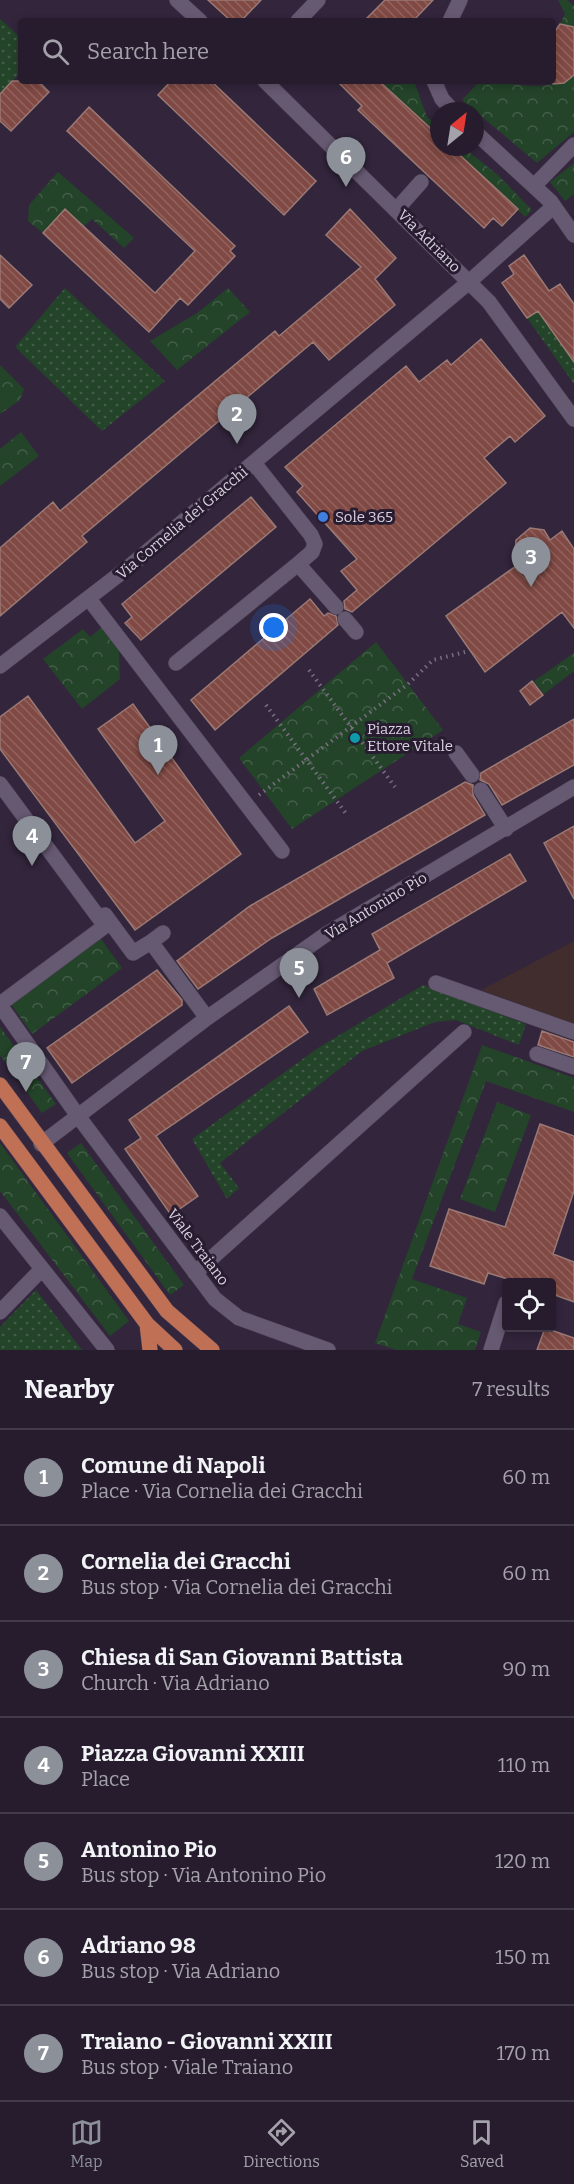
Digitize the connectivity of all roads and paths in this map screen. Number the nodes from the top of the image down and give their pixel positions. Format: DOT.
graph roads {
  1 [pos="179,0"];
  2 [pos="318,0"];
  3 [pos="460,0"];
  4 [pos="197,18"];
  5 [pos="301,18"];
  6 [pos="451,18"];
  7 [pos="268,84"];
  8 [pos="435,84"];
  9 [pos="445,102"];
  10 [pos="484,140"];
  11 [pos="574,146"];
  12 [pos="421,182"];
  13 [pos="534,186"];
  14 [pos="554,206"];
  15 [pos="397,209"];
  16 [pos="574,236"];
  17 [pos="469,282"];
  18 [pos="574,419"];
  19 [pos="254,463"];
  20 [pos="298,564"];
  21 [pos="89,599"];
  22 [pos="356,632"];
  23 [pos="469,651"];
  24 [pos="176,663"];
  25 [pos="0,666"];
  26 [pos="309,670"];
  27 [pos="266,705"];
  28 [pos="349,728"];
  29 [pos="456,753"];
  30 [pos="307,759"];
  31 [pos="0,772"];
  32 [pos="472,775"];
  33 [pos="0,784"];
  34 [pos="574,787"];
  35 [pos="395,788"];
  36 [pos="481,790"];
  37 [pos="245,804"];
  38 [pos="347,815"];
  39 [pos="506,829"];
  40 [pos="282,851"];
  41 [pos="163,933"];
  42 [pos="151,942"];
  43 [pos="436,983"];
  44 [pos="0,1004"];
  45 [pos="207,1018"];
  46 [pos="464,1032"];
  47 [pos="574,1032"];
  48 [pos="537,1054"];
  49 [pos="574,1067"];
  50 [pos="0,1085"];
  51 [pos="78,1116"];
  52 [pos="0,1126"];
  53 [pos="41,1144"];
  54 [pos="23,1158"];
  55 [pos="0,1216"];
  56 [pos="41,1270"];
  57 [pos="195,1273"];
  58 [pos="0,1312"];
  59 [pos="502,1318"];
  60 [pos="147,1324"];
  61 [pos="186,1331"];
  62 [pos="107,1350"];
  63 [pos="150,1350"];
  64 [pos="175,1350"];
  65 [pos="193,1350"];
  66 [pos="212,1350"];
  67 [pos="328,1350"];
  68 [pos="491,1350"];
  1 -- 4 [label="street"];
  2 -- 5 [label="street"];
  3 -- 6 [label="street"];
  7 -- 15 [label="street, Via Adriano"];
  8 -- 9 [label="street"];
  10 -- 13 [label="street"];
  11 -- 13 [label="street"];
  12 -- 15 [label="street"];
  13 -- 14 [label="street"];
  14 -- 16 [label="street"];
  14 -- 17 [label="street, Via Cornelia dei Gracchi"];
  15 -- 17 [label="street, Via Adriano"];
  17 -- 18 [label="street, Via Adriano"];
  17 -- 19 [label="street, Via Cornelia dei Gracchi"];
  19 -- 20 [label="street"];
  19 -- 21 [label="street, Via Cornelia dei Gracchi"];
  20 -- 22 [label="street"];
  20 -- 24 [label="street"];
  21 -- 25 [label="street, Via Cornelia dei Gracchi"];
  21 -- 37 [label="street"];
  23 -- 28 [label="path"];
  26 -- 28 [label="path"];
  27 -- 30 [label="path"];
  28 -- 30 [label="path"];
  28 -- 35 [label="path"];
  29 -- 32 [label="street"];
  30 -- 37 [label="path"];
  30 -- 38 [label="path"];
  31 -- 42 [label="street"];
  33 -- 44 [label="street"];
  34 -- 39 [label="street, Via Antonino Pio"];
  36 -- 39 [label="street"];
  37 -- 40 [label="street"];
  39 -- 45 [label="street, Via Antonino Pio"];
  41 -- 42 [label="street"];
  42 -- 45 [label="street"];
  43 -- 47 [label="street"];
  44 -- 51 [label="street, Viale Traiano"];
  45 -- 51 [label="street, Via Antonino Pio"];
  46 -- 57 [label="street"];
  48 -- 49 [label="street"];
  50 -- 53 [label="main road"];
  51 -- 53 [label="street, Via Antonino Pio"];
  51 -- 57 [label="street, Viale Traiano"];
  52 -- 54 [label="main road"];
  53 -- 54 [label="main road"];
  53 -- 61 [label="main road"];
  54 -- 60 [label="main road"];
  55 -- 56 [label="street"];
  56 -- 58 [label="street"];
  56 -- 62 [label="street"];
  57 -- 67 [label="street, Viale Traiano"];
  59 -- 68 [label="street"];
  60 -- 63 [label="main road"];
  60 -- 64 [label="main road"];
  61 -- 65 [label="main road"];
  61 -- 66 [label="main road"];
}
